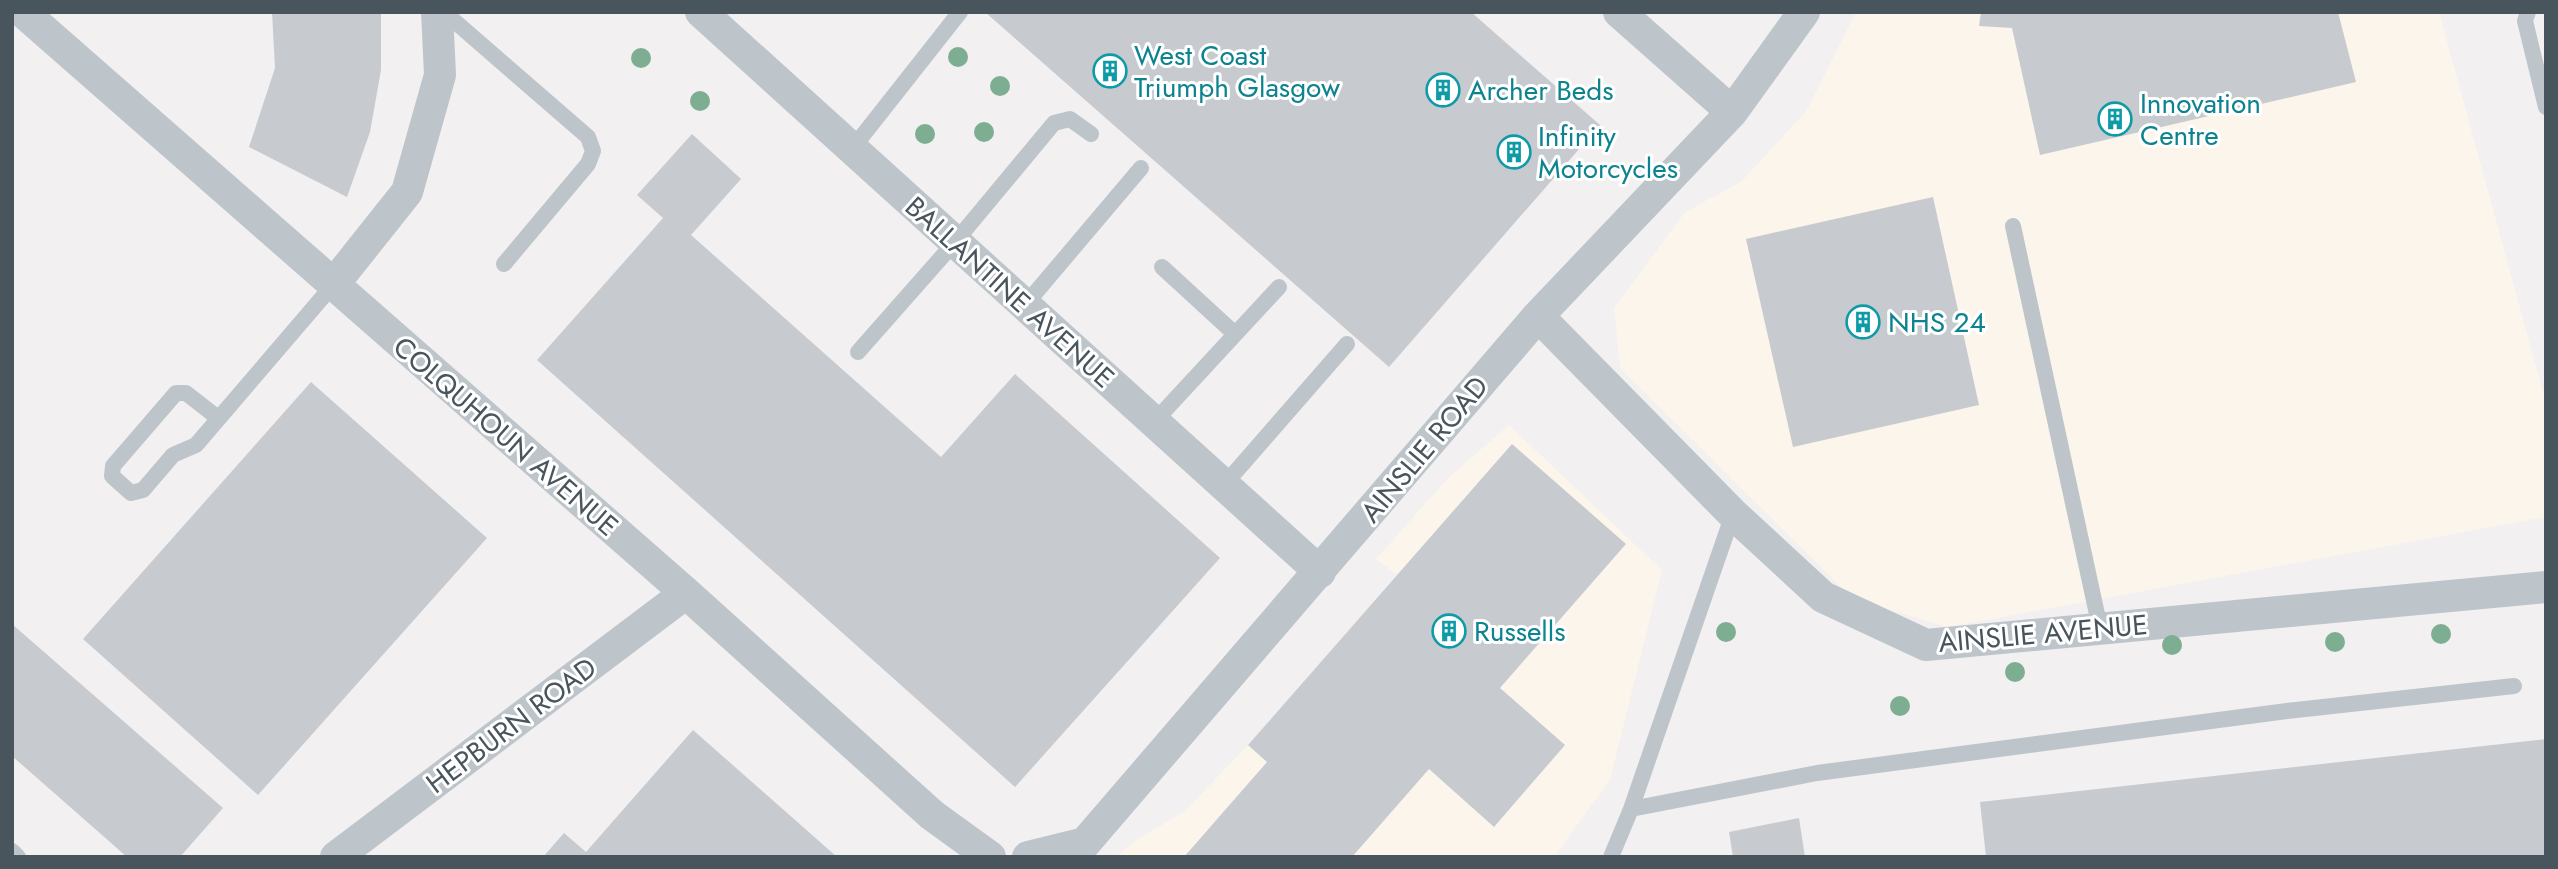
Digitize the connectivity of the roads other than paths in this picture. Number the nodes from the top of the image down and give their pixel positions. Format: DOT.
graph roads {
  1 [pos="23,12"];
  2 [pos="437,12"];
  3 [pos="444,12"];
  4 [pos="701,12"];
  5 [pos="960,12"];
  6 [pos="1619,12"];
  7 [pos="1804,12"];
  8 [pos="2528,12"];
  9 [pos="2546,107"];
  10 [pos="1732,112"];
  11 [pos="1091,134"];
  12 [pos="852,149"];
  13 [pos="1142,168"];
  14 [pos="2012,226"];
  15 [pos="955,242"];
  16 [pos="504,264"];
  17 [pos="1162,267"];
  18 [pos="333,285"];
  19 [pos="1279,287"];
  20 [pos="1025,305"];
  21 [pos="1538,316"];
  22 [pos="1235,334"];
  23 [pos="1348,344"];
  24 [pos="858,352"];
  25 [pos="218,418"];
  26 [pos="1154,422"];
  27 [pos="1224,485"];
  28 [pos="1733,514"];
  29 [pos="1320,572"];
  30 [pos="2546,586"];
  31 [pos="686,593"];
  32 [pos="2101,628"];
  33 [pos="2514,686"];
  34 [pos="1631,809"];
  35 [pos="12,851"];
  36 [pos="19,857"];
  37 [pos="336,857"];
  38 [pos="990,857"];
  39 [pos="1028,857"];
  40 [pos="1611,857"];
  1 -- 18 [label="street, COLQUHOUN AVENUE"];
  2 -- 18 [label="street"];
  3 -- 16 [label="lane"];
  4 -- 12 [label="street, BALLANTINE AVENUE"];
  5 -- 12 [label="lane"];
  6 -- 10 [label="street"];
  7 -- 10 [label="street, AINSLIE ROAD"];
  8 -- 9 [label="lane"];
  10 -- 21 [label="street, AINSLIE ROAD"];
  11 -- 15 [label="lane"];
  12 -- 15 [label="street, BALLANTINE AVENUE"];
  13 -- 20 [label="lane"];
  14 -- 32 [label="lane"];
  15 -- 20 [label="street, BALLANTINE AVENUE"];
  15 -- 24 [label="lane"];
  17 -- 22 [label="lane"];
  18 -- 25 [label="lane"];
  18 -- 31 [label="street, COLQUHOUN AVENUE"];
  19 -- 22 [label="lane"];
  20 -- 26 [label="street, BALLANTINE AVENUE"];
  21 -- 28 [label="street, AINSLIE AVENUE"];
  21 -- 29 [label="street, AINSLIE ROAD"];
  22 -- 26 [label="lane"];
  23 -- 27 [label="lane"];
  25 -- 25 [label="lane"];
  26 -- 27 [label="street, BALLANTINE AVENUE"];
  27 -- 29 [label="street, BALLANTINE AVENUE"];
  28 -- 32 [label="street, AINSLIE AVENUE"];
  28 -- 34 [label="lane"];
  29 -- 39 [label="street, AINSLIE ROAD"];
  30 -- 32 [label="street, AINSLIE AVENUE"];
  31 -- 37 [label="street, HEPBURN ROAD"];
  31 -- 38 [label="street, COLQUHOUN AVENUE"];
  33 -- 34 [label="lane"];
  34 -- 40 [label="lane"];
  35 -- 36 [label="lane"];
}
